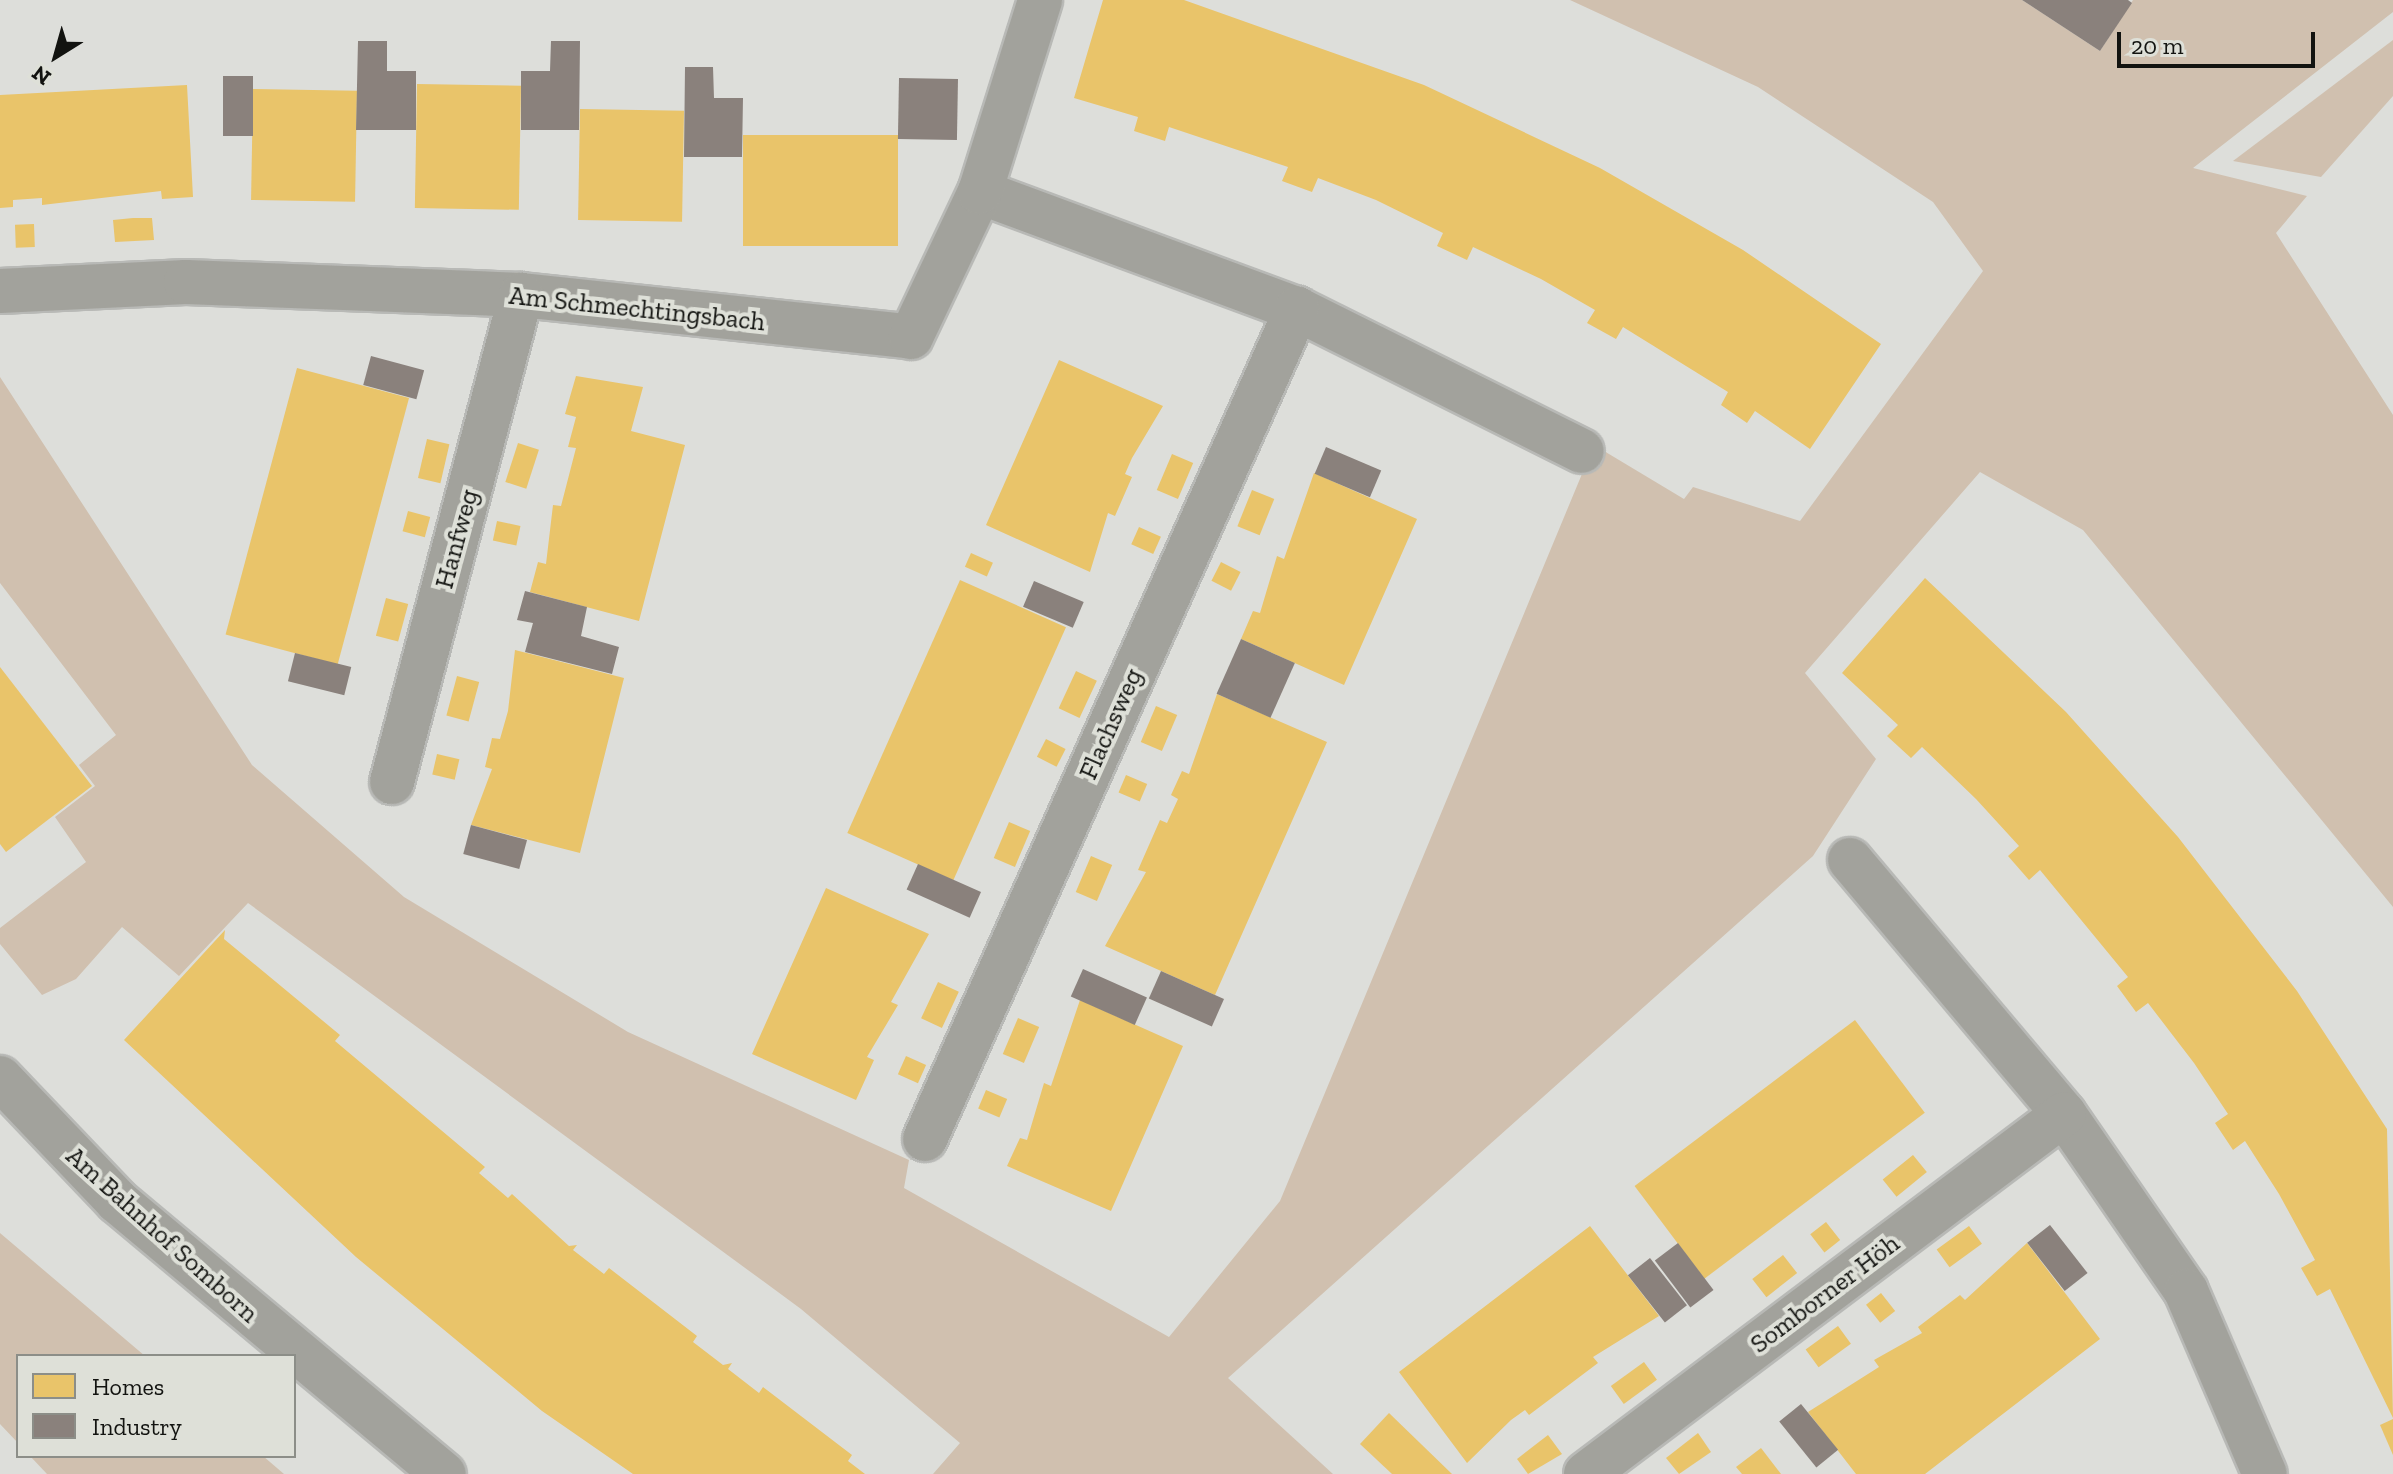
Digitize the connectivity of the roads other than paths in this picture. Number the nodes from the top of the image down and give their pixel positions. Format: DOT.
graph roads {
  1 [pos="1040,0"];
  2 [pos="980,192"];
  3 [pos="0,291"];
  4 [pos="521,295"];
  5 [pos="1297,309"];
  6 [pos="1582,451"];
  7 [pos="392,782"];
  8 [pos="1850,860"];
  9 [pos="0,1078"];
  10 [pos="2064,1114"];
  11 [pos="925,1139"];
  12 [pos="444,1474"];
  13 [pos="1586,1474"];
  14 [pos="2265,1474"];
  1 -- 2 [label="street, Am Schmechtingsbach"];
  2 -- 4 [label="street, Am Schmechtingsbach"];
  2 -- 5 [label="street"];
  3 -- 4 [label="street, Am Schmechtingsbach"];
  4 -- 7 [label="street, Hanfweg"];
  5 -- 6 [label="street"];
  5 -- 11 [label="street, Flachsweg"];
  8 -- 10 [label="street"];
  9 -- 12 [label="street, Am Bahnhof Somborn"];
  10 -- 13 [label="street, Somborner Höh"];
  10 -- 14 [label="street"];
}
